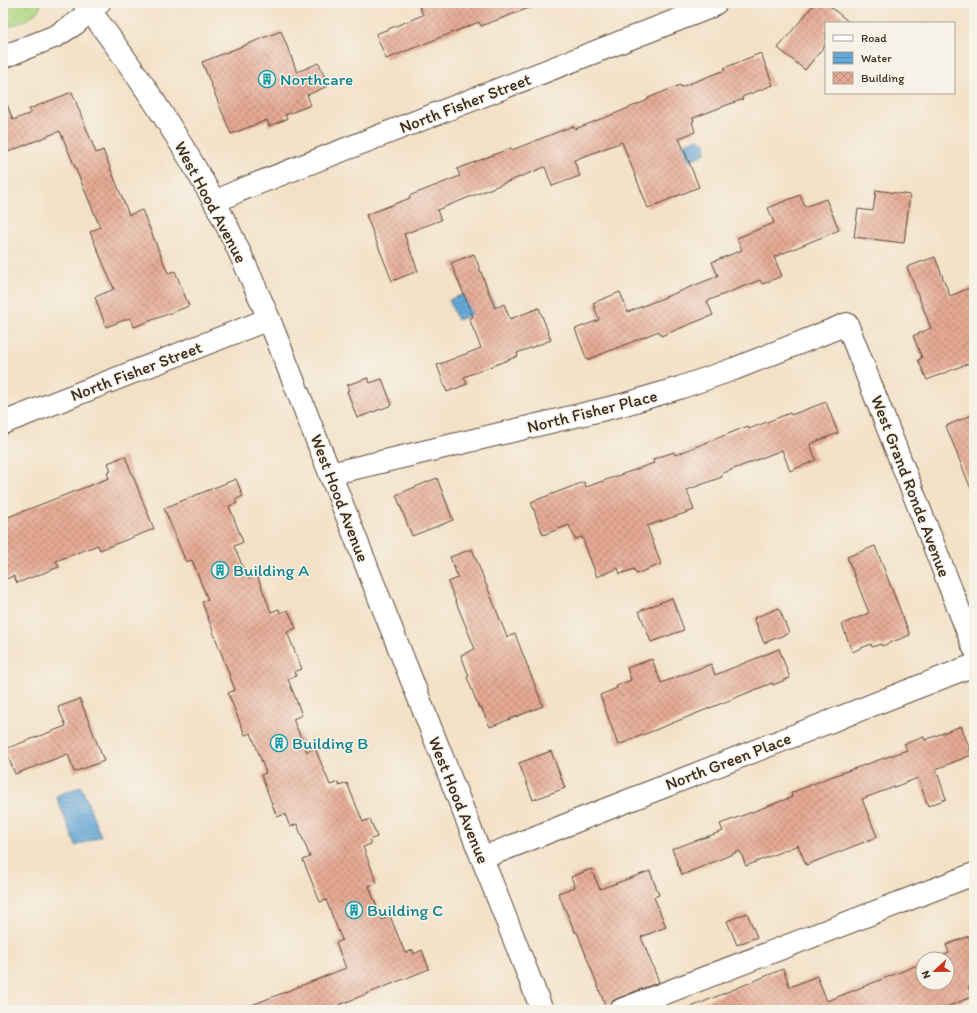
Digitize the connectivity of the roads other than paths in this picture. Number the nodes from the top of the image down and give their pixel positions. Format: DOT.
graph roads {
  1 [pos="716,3"];
  2 [pos="91,6"];
  3 [pos="3,56"];
  4 [pos="215,202"];
  5 [pos="270,319"];
  6 [pos="847,324"];
  7 [pos="3,423"];
  8 [pos="330,474"];
  9 [pos="974,648"];
  10 [pos="974,665"];
  11 [pos="482,858"];
  12 [pos="974,874"];
  13 [pos="542,1010"];
  14 [pos="621,1010"];
  1 -- 4 [label="street, North Fisher Street"];
  2 -- 3 [label="street"];
  2 -- 4 [label="street, West Hood Avenue"];
  4 -- 5 [label="street, West Hood Avenue"];
  5 -- 7 [label="street, North Fisher Street"];
  5 -- 8 [label="street, West Hood Avenue"];
  6 -- 8 [label="street, North Fisher Place"];
  6 -- 9 [label="street, West Grand Ronde Avenue"];
  8 -- 11 [label="street, West Hood Avenue"];
  10 -- 11 [label="street, North Green Place"];
  11 -- 13 [label="street, West Hood Avenue"];
  12 -- 14 [label="street"];
}
